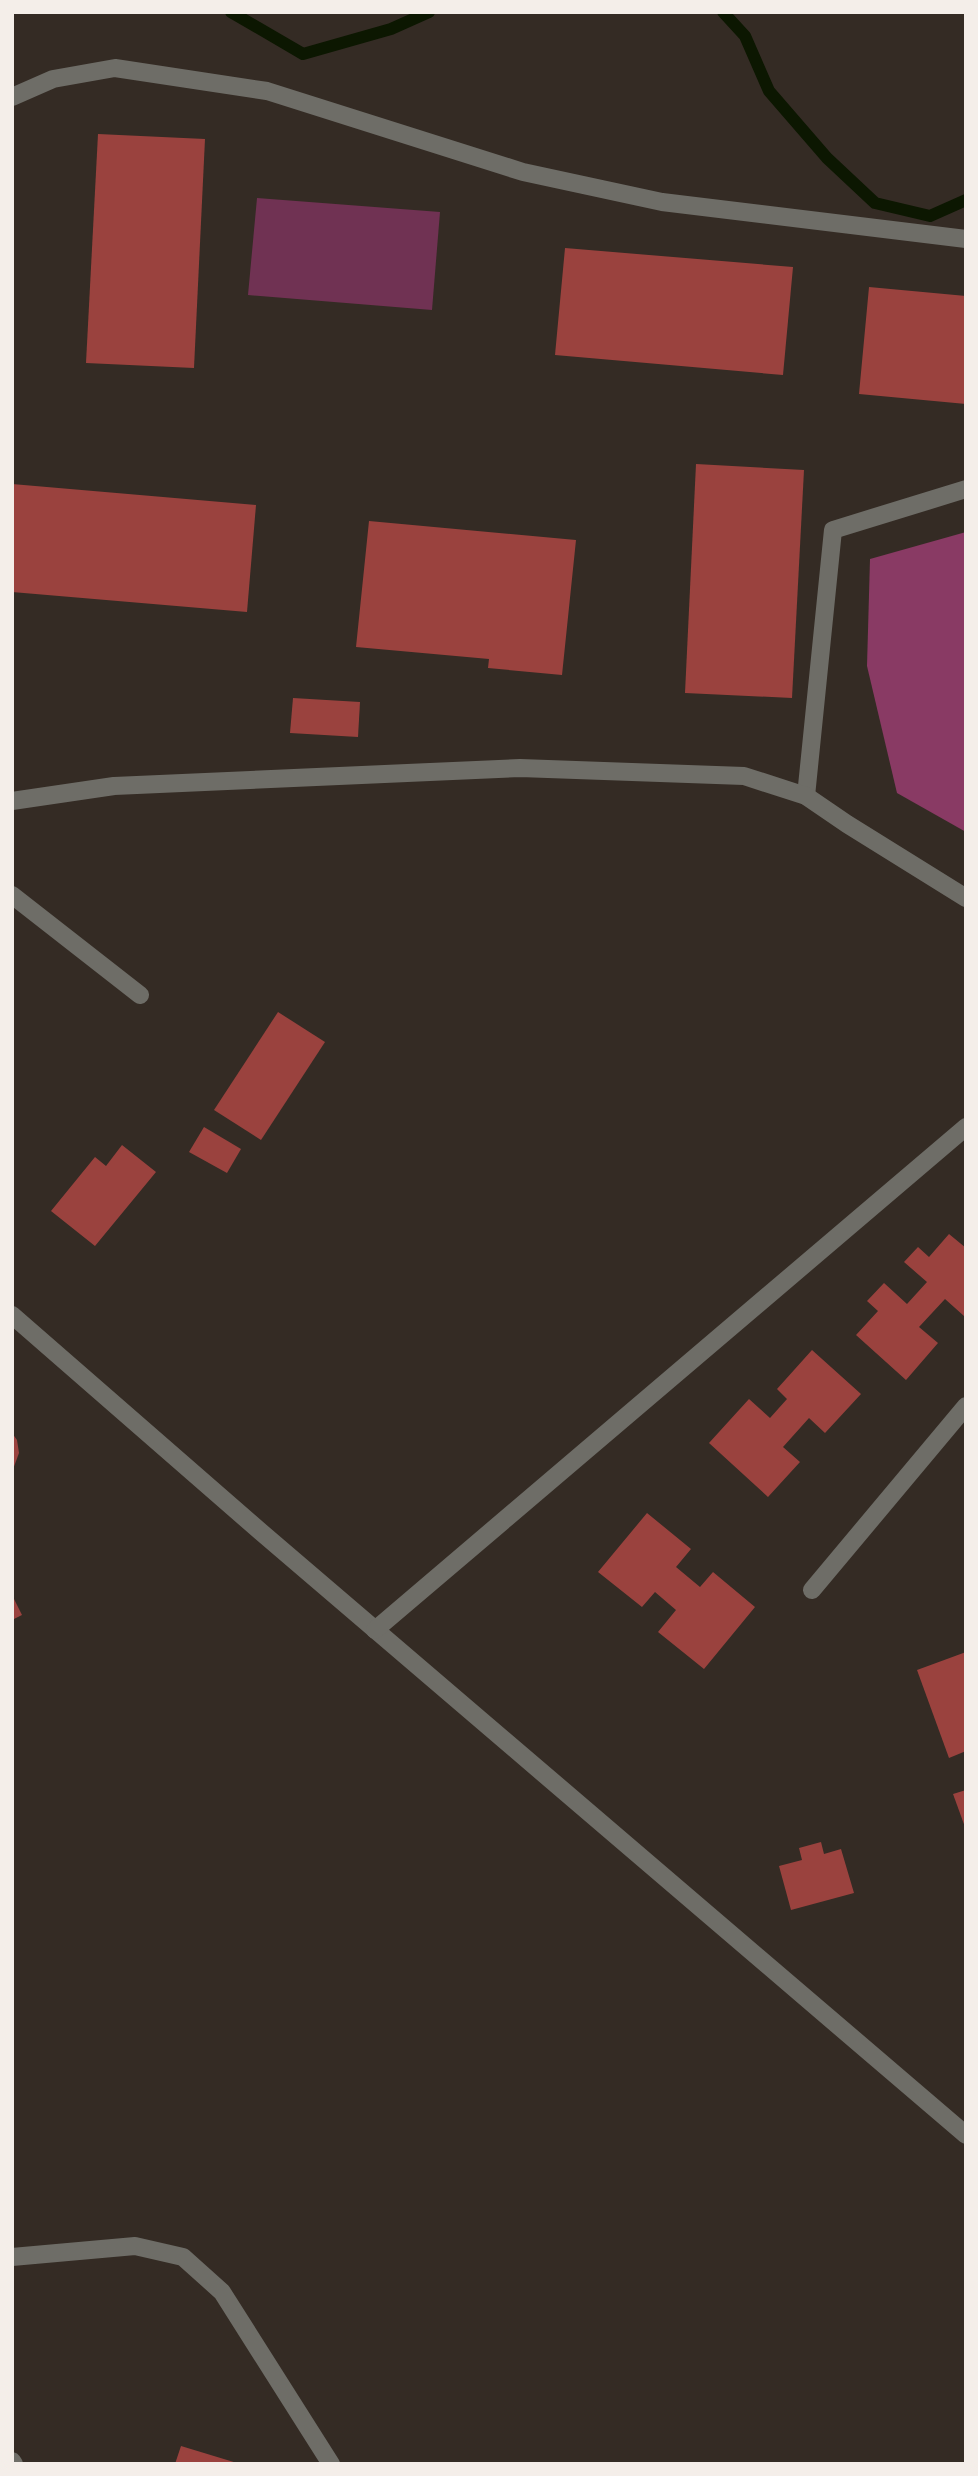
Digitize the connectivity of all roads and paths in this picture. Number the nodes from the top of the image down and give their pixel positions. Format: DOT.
graph roads {
  1 [pos="12,97"];
  2 [pos="966,239"];
  3 [pos="966,489"];
  4 [pos="806,796"];
  5 [pos="12,801"];
  6 [pos="12,895"];
  7 [pos="966,898"];
  8 [pos="140,995"];
  9 [pos="966,1127"];
  10 [pos="12,1315"];
  11 [pos="966,1406"];
  12 [pos="812,1590"];
  13 [pos="375,1630"];
  14 [pos="966,2135"];
  15 [pos="12,2257"];
  16 [pos="331,2464"];
  1 -- 2 [label="street"];
  3 -- 4 [label="street"];
  4 -- 5 [label="street"];
  4 -- 7 [label="street"];
  6 -- 8 [label="street"];
  9 -- 13 [label="street"];
  10 -- 13 [label="street"];
  11 -- 12 [label="street"];
  13 -- 14 [label="street"];
  15 -- 16 [label="street"];
}
